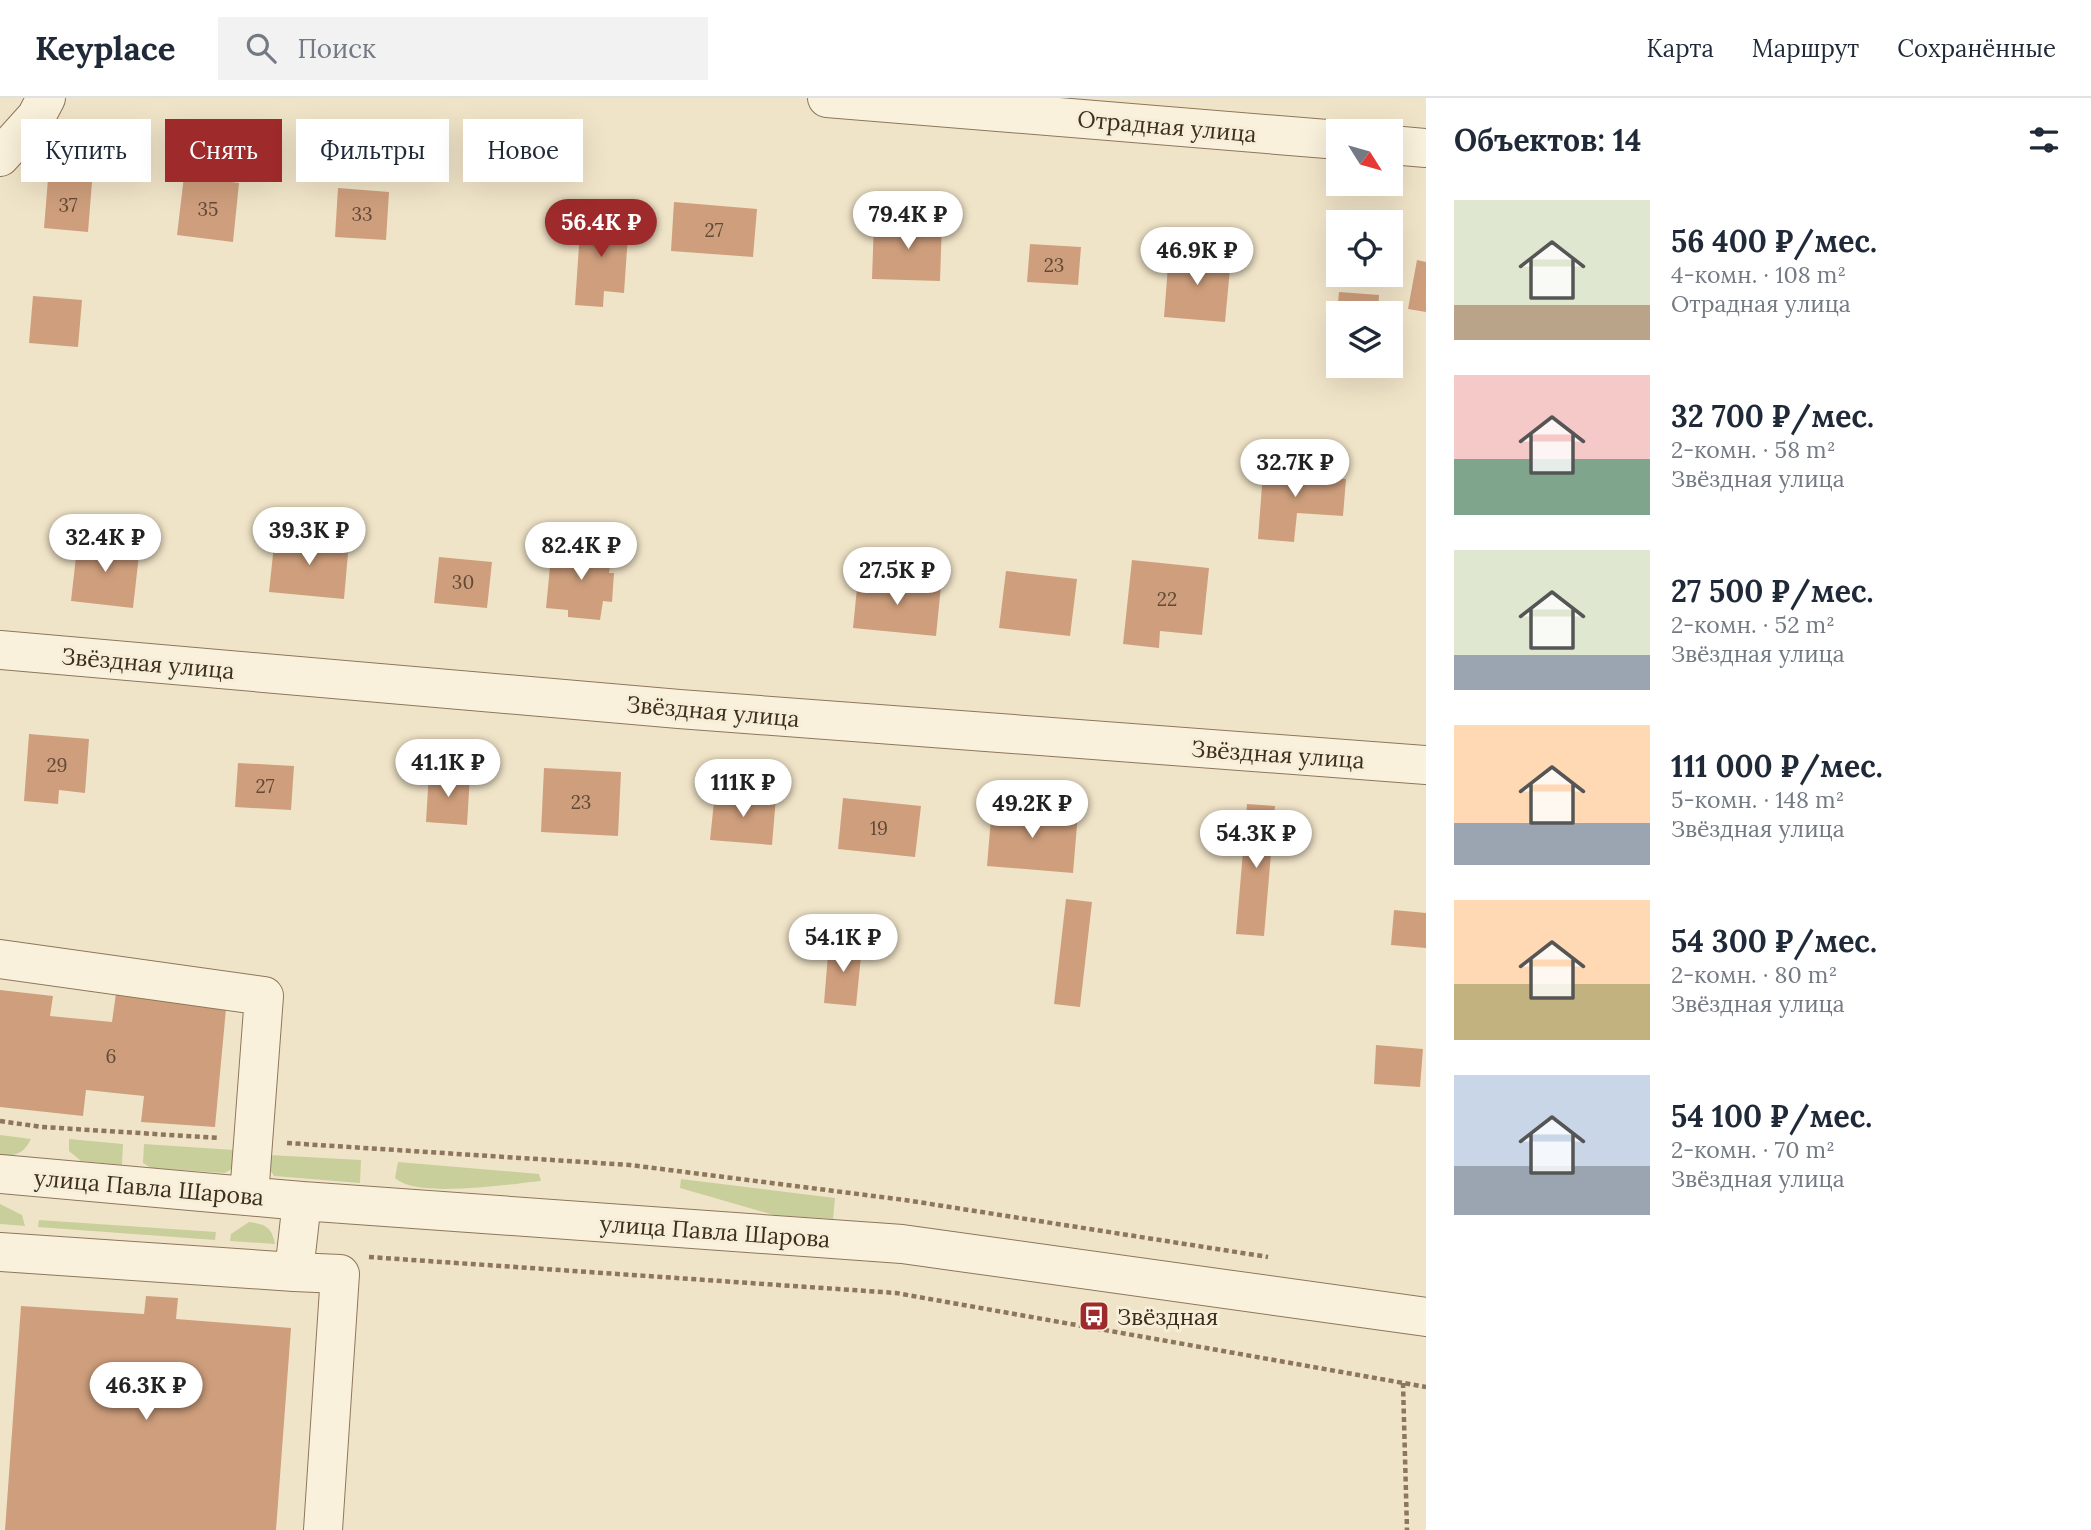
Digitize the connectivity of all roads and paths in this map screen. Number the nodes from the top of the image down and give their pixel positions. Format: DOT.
graph roads {
  1 [pos="46,98"];
  2 [pos="827,98"];
  3 [pos="1326,139"];
  4 [pos="1404,146"];
  5 [pos="1426,148"];
  6 [pos="0,156"];
  7 [pos="0,650"];
  8 [pos="1426,765"];
  9 [pos="0,959"];
  10 [pos="0,1121"];
  11 [pos="251,1140"];
  12 [pos="0,1174"];
  13 [pos="248,1196"];
  14 [pos="302,1201"];
  15 [pos="0,1252"];
  16 [pos="366,1257"];
  17 [pos="1275,1258"];
  18 [pos="294,1272"];
  19 [pos="1426,1317"];
  20 [pos="1403,1383"];
  21 [pos="1426,1387"];
  22 [pos="323,1530"];
  23 [pos="1407,1530"];
  1 -- 6 [label="street"];
  2 -- 3 [label="street, Отрадная улица"];
  4 -- 5 [label="street"];
  7 -- 8 [label="street, Звёздная улица"];
  9 -- 11 [label="street"];
  10 -- 11 [label="path"];
  11 -- 13 [label="street"];
  11 -- 17 [label="path"];
  12 -- 13 [label="street, улица Павла Шарова"];
  13 -- 14 [label="street, улица Павла Шарова"];
  14 -- 18 [label="street"];
  14 -- 19 [label="street, улица Павла Шарова"];
  15 -- 18 [label="street"];
  16 -- 20 [label="path"];
  18 -- 22 [label="street"];
  20 -- 21 [label="path"];
  20 -- 23 [label="path"];
}
